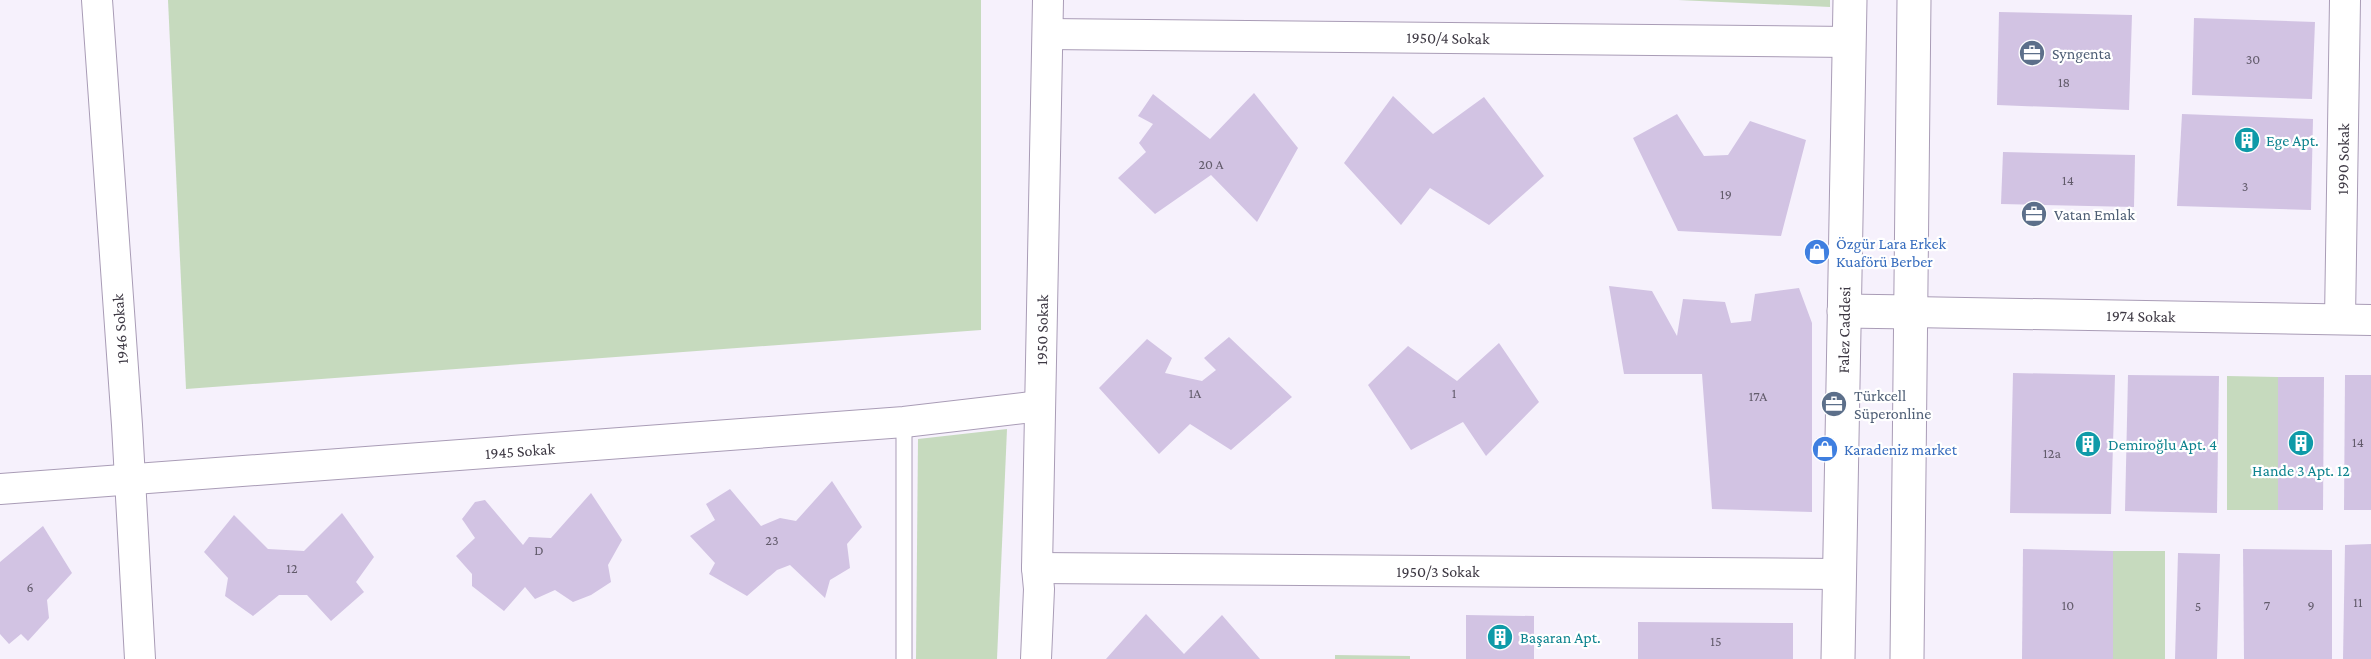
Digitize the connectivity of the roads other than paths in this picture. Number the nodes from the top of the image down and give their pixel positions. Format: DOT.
graph roads {
  1 [pos="97,0"];
  2 [pos="1048,0"];
  3 [pos="1850,0"];
  4 [pos="1914,0"];
  5 [pos="2345,0"];
  6 [pos="1048,34"];
  7 [pos="1849,42"];
  8 [pos="1845,311"];
  9 [pos="1911,312"];
  10 [pos="2340,319"];
  11 [pos="2371,320"];
  12 [pos="1040,406"];
  13 [pos="904,422"];
  14 [pos="130,481"];
  15 [pos="0,489"];
  16 [pos="1037,568"];
  17 [pos="1839,574"];
  18 [pos="140,659"];
  19 [pos="904,659"];
  20 [pos="1036,659"];
  21 [pos="1838,659"];
  22 [pos="1907,659"];
  1 -- 14 [label="street, 1946 Sokak"];
  2 -- 6 [label="street, 1950 Sokak"];
  3 -- 7 [label="street, Falez Caddesi"];
  4 -- 9 [label="street"];
  5 -- 10 [label="street, 1990 Sokak"];
  6 -- 7 [label="street, 1950/4 Sokak"];
  6 -- 12 [label="street, 1950 Sokak"];
  7 -- 8 [label="street, Falez Caddesi"];
  8 -- 9 [label="street"];
  8 -- 17 [label="street, Falez Caddesi"];
  9 -- 10 [label="street, 1974 Sokak"];
  9 -- 22 [label="street"];
  10 -- 11 [label="street, 1974 Sokak"];
  12 -- 13 [label="street, 1945 Sokak"];
  12 -- 16 [label="street, 1950 Sokak"];
  13 -- 14 [label="street, 1945 Sokak"];
  13 -- 19 [label="lane"];
  14 -- 15 [label="street, 1945 Sokak"];
  14 -- 18 [label="street, 1946 Sokak"];
  16 -- 17 [label="street, 1950/3 Sokak"];
  16 -- 20 [label="street, 1950 Sokak"];
  17 -- 21 [label="street, Falez Caddesi"];
}
